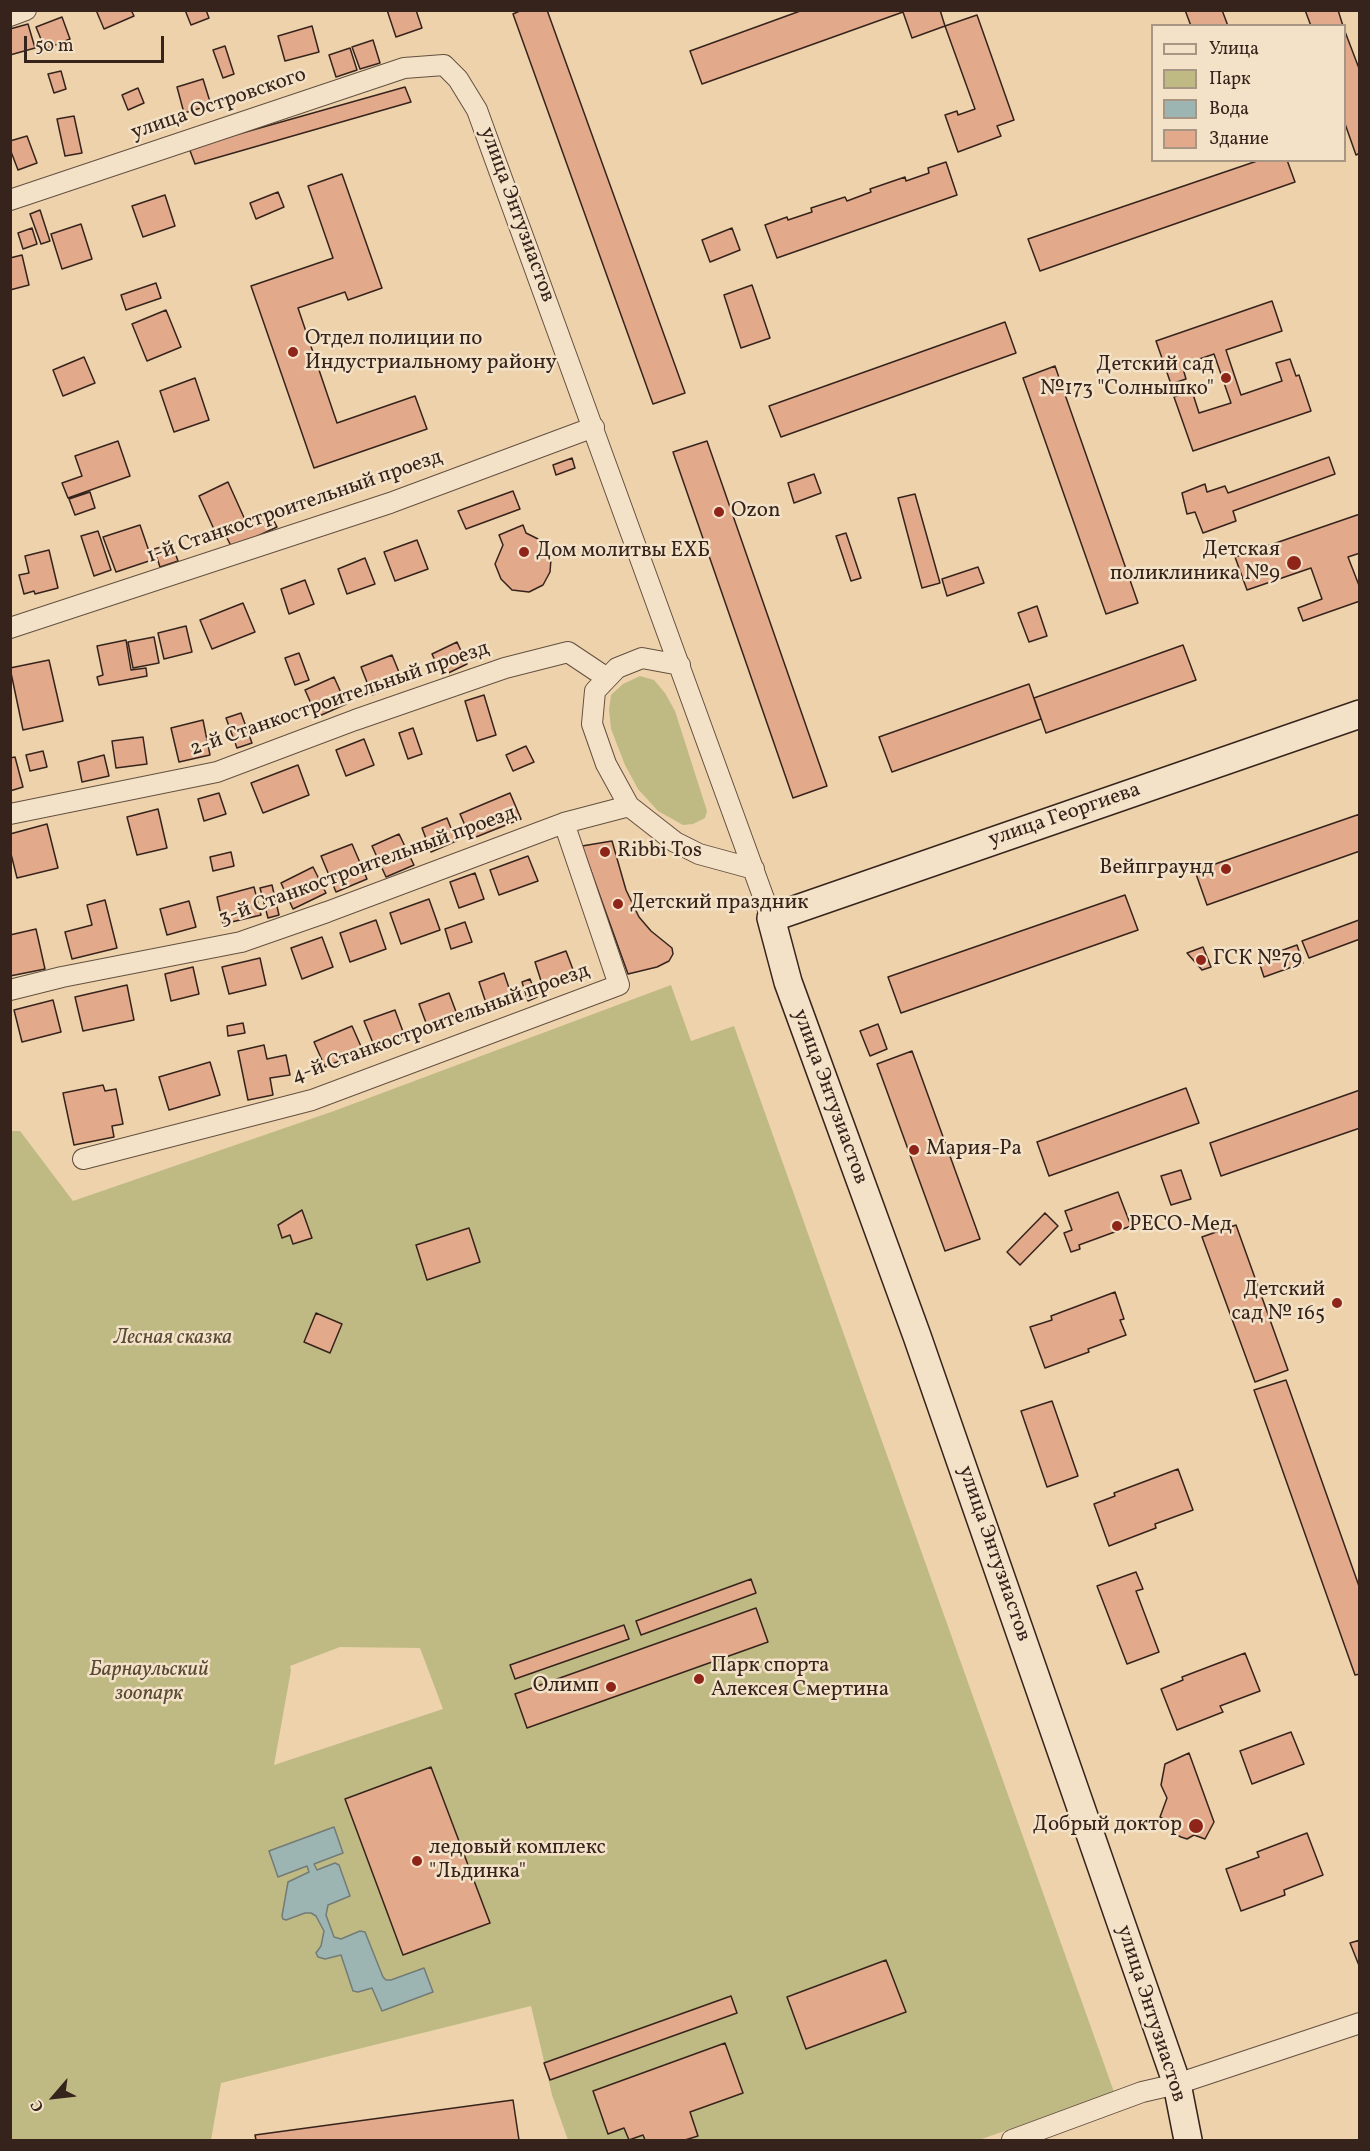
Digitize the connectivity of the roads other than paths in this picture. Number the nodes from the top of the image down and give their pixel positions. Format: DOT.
graph roads {
  1 [pos="26,10"];
  2 [pos="10,16"];
  3 [pos="444,65"];
  4 [pos="10,200"];
  5 [pos="594,427"];
  6 [pos="10,628"];
  7 [pos="680,665"];
  8 [pos="607,678"];
  9 [pos="1359,714"];
  10 [pos="629,806"];
  11 [pos="10,814"];
  12 [pos="564,823"];
  13 [pos="754,869"];
  14 [pos="771,918"];
  15 [pos="10,990"];
  16 [pos="83,1159"];
  17 [pos="1359,2023"];
  18 [pos="1177,2084"];
  19 [pos="1012,2140"];
  20 [pos="1188,2140"];
  1 -- 2 [label="street"];
  3 -- 4 [label="street, улица Островского"];
  3 -- 5 [label="street, улица Энтузиастов"];
  5 -- 6 [label="street, 1-й Станкостроительный проезд"];
  5 -- 7 [label="street, улица Энтузиастов"];
  7 -- 8 [label="street"];
  7 -- 13 [label="street, улица Энтузиастов"];
  8 -- 10 [label="street"];
  8 -- 11 [label="street, 2-й Станкостроительный проезд"];
  9 -- 14 [label="street, улица Георгиева"];
  10 -- 12 [label="street"];
  10 -- 13 [label="street"];
  12 -- 15 [label="street, 3-й Станкостроительный проезд"];
  12 -- 16 [label="street, 4-й Станкостроительный проезд"];
  13 -- 14 [label="street, улица Энтузиастов"];
  14 -- 18 [label="street, улица Энтузиастов"];
  17 -- 18 [label="street"];
  18 -- 19 [label="street"];
  18 -- 20 [label="street, улица Энтузиастов"];
}
